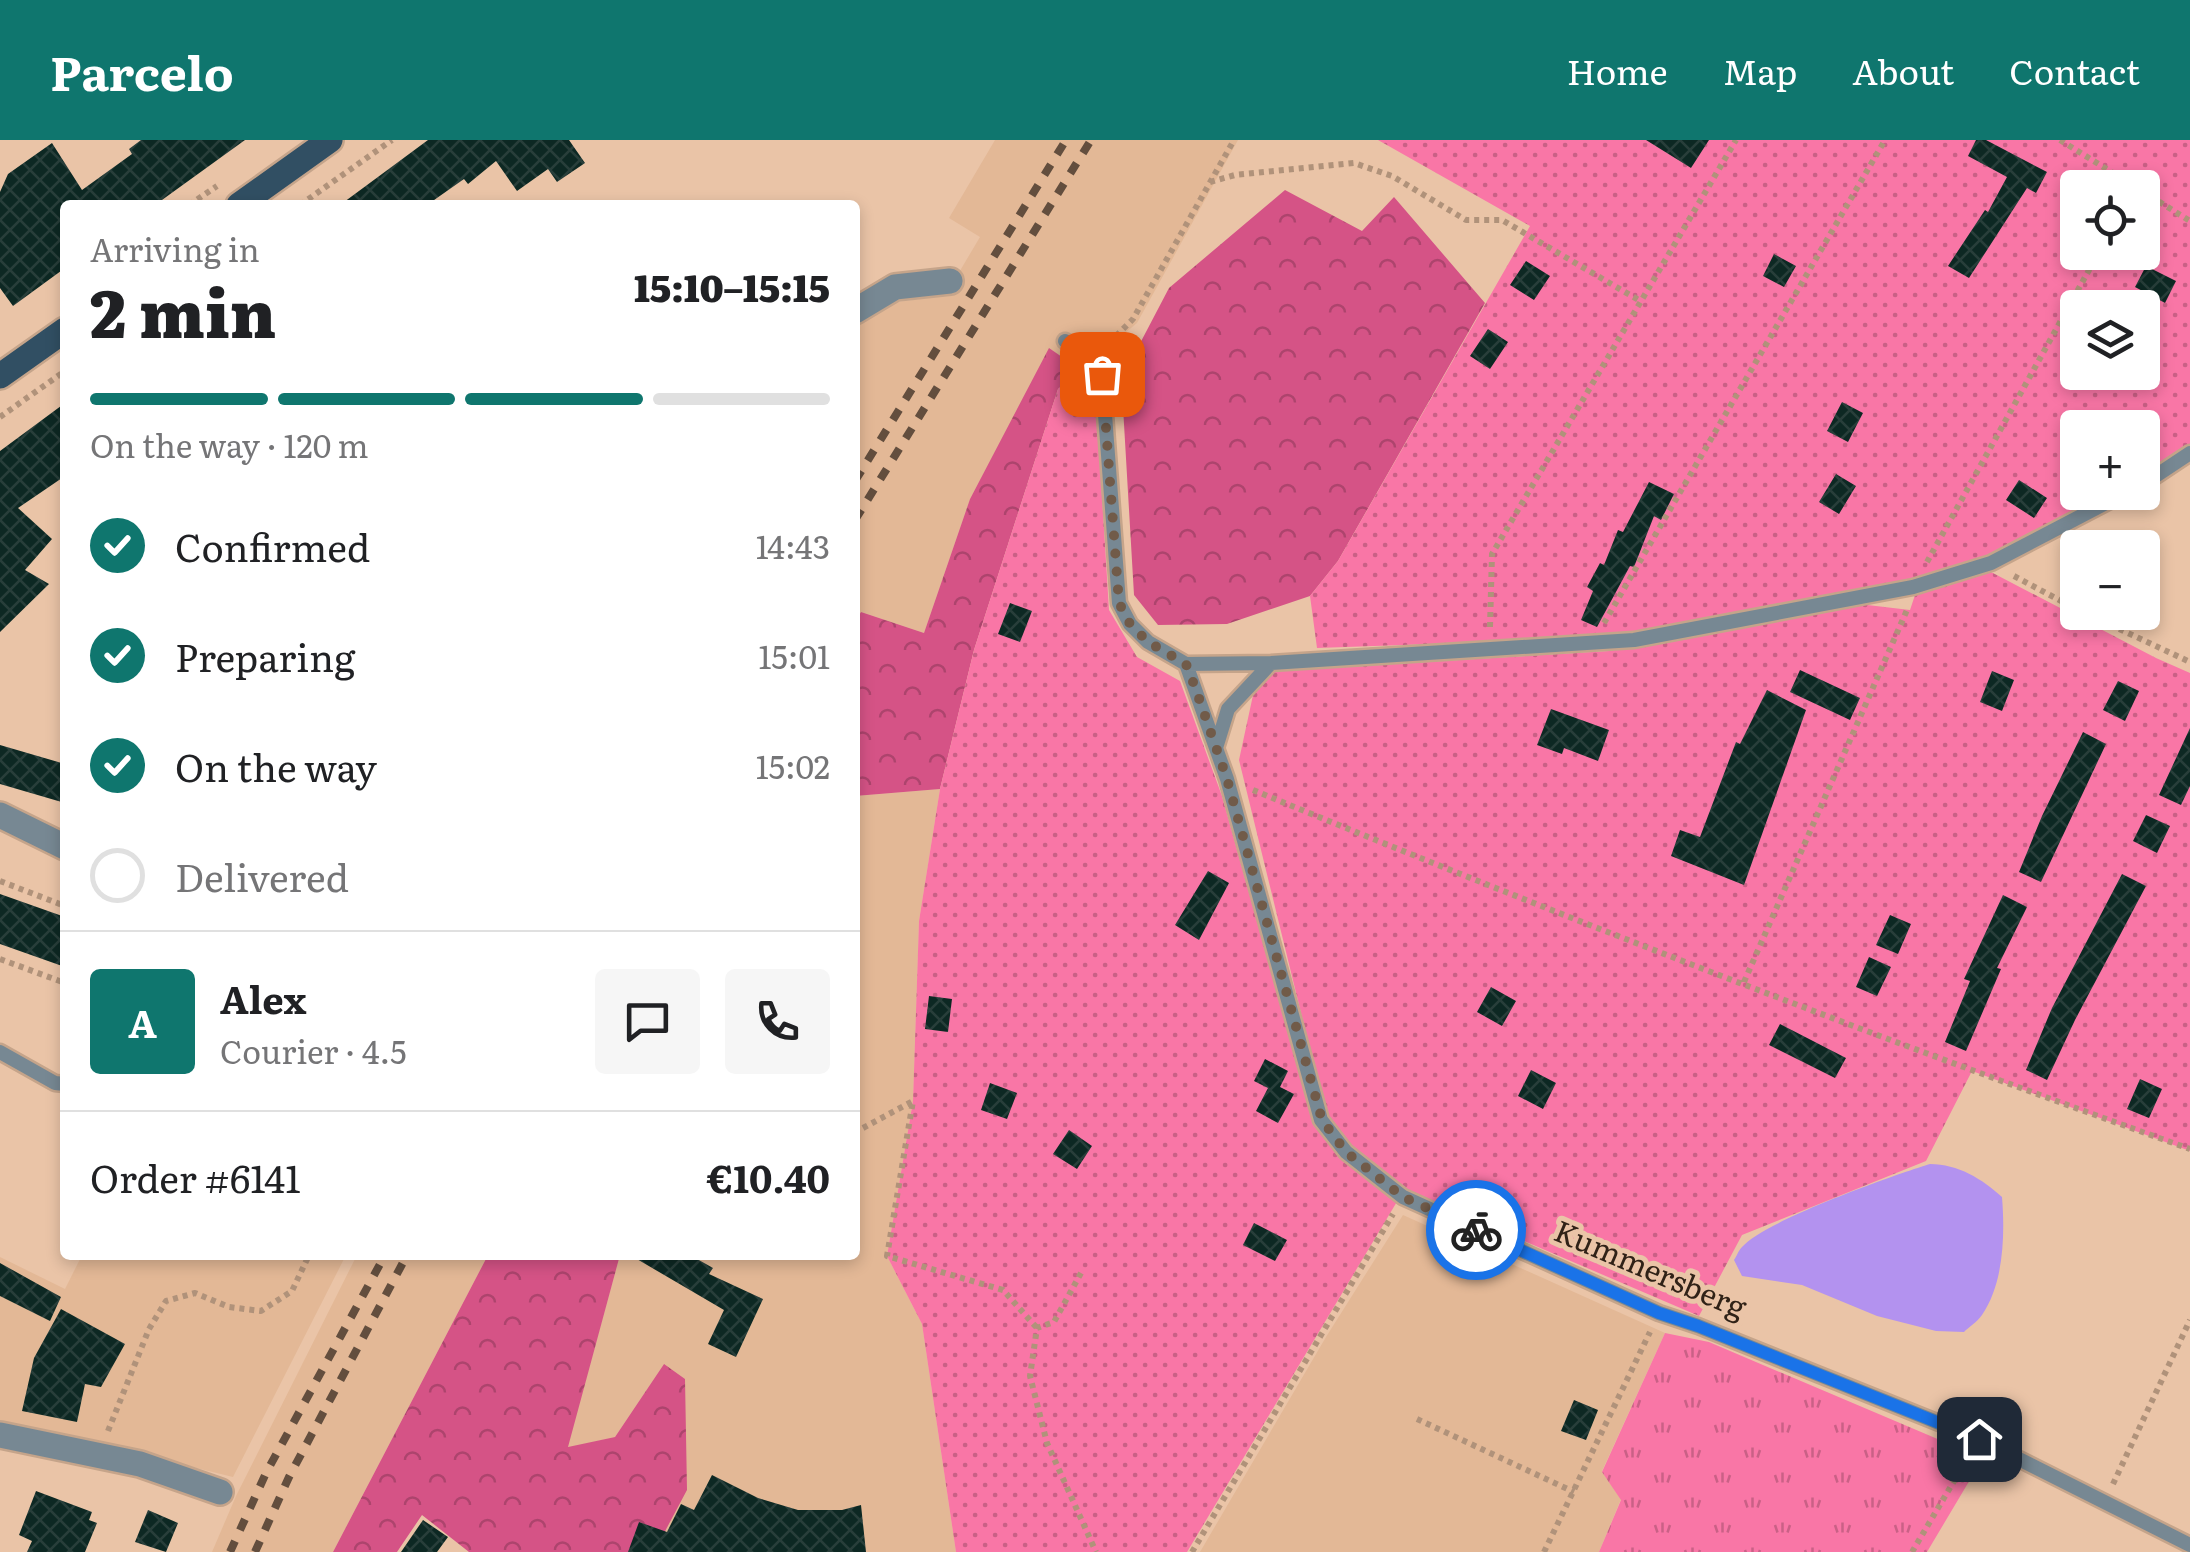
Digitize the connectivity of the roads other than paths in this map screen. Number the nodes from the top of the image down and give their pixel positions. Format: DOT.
graph roads {
  1 [pos="330,140"];
  2 [pos="246,200"];
  3 [pos="950,281"];
  4 [pos="860,308"];
  5 [pos="60,334"];
  6 [pos="1065,341"];
  7 [pos="0,376"];
  8 [pos="2190,454"];
  9 [pos="2160,473"];
  10 [pos="2093,510"];
  11 [pos="1271,663"];
  12 [pos="1186,664"];
  13 [pos="1216,750"];
  14 [pos="0,815"];
  15 [pos="60,845"];
  16 [pos="0,1052"];
  17 [pos="60,1084"];
  18 [pos="0,1435"];
  19 [pos="220,1492"];
  20 [pos="2190,1544"];
  1 -- 2 [label="main road"];
  3 -- 4 [label="street"];
  5 -- 7 [label="main road"];
  6 -- 12 [label="lane"];
  8 -- 9 [label="lane"];
  10 -- 11 [label="lane"];
  11 -- 12 [label="lane"];
  11 -- 13 [label="lane"];
  12 -- 13 [label="lane, Kummersberg"];
  13 -- 20 [label="lane, Kummersberg"];
  14 -- 15 [label="street"];
  16 -- 17 [label="lane"];
  18 -- 19 [label="street"];
}
